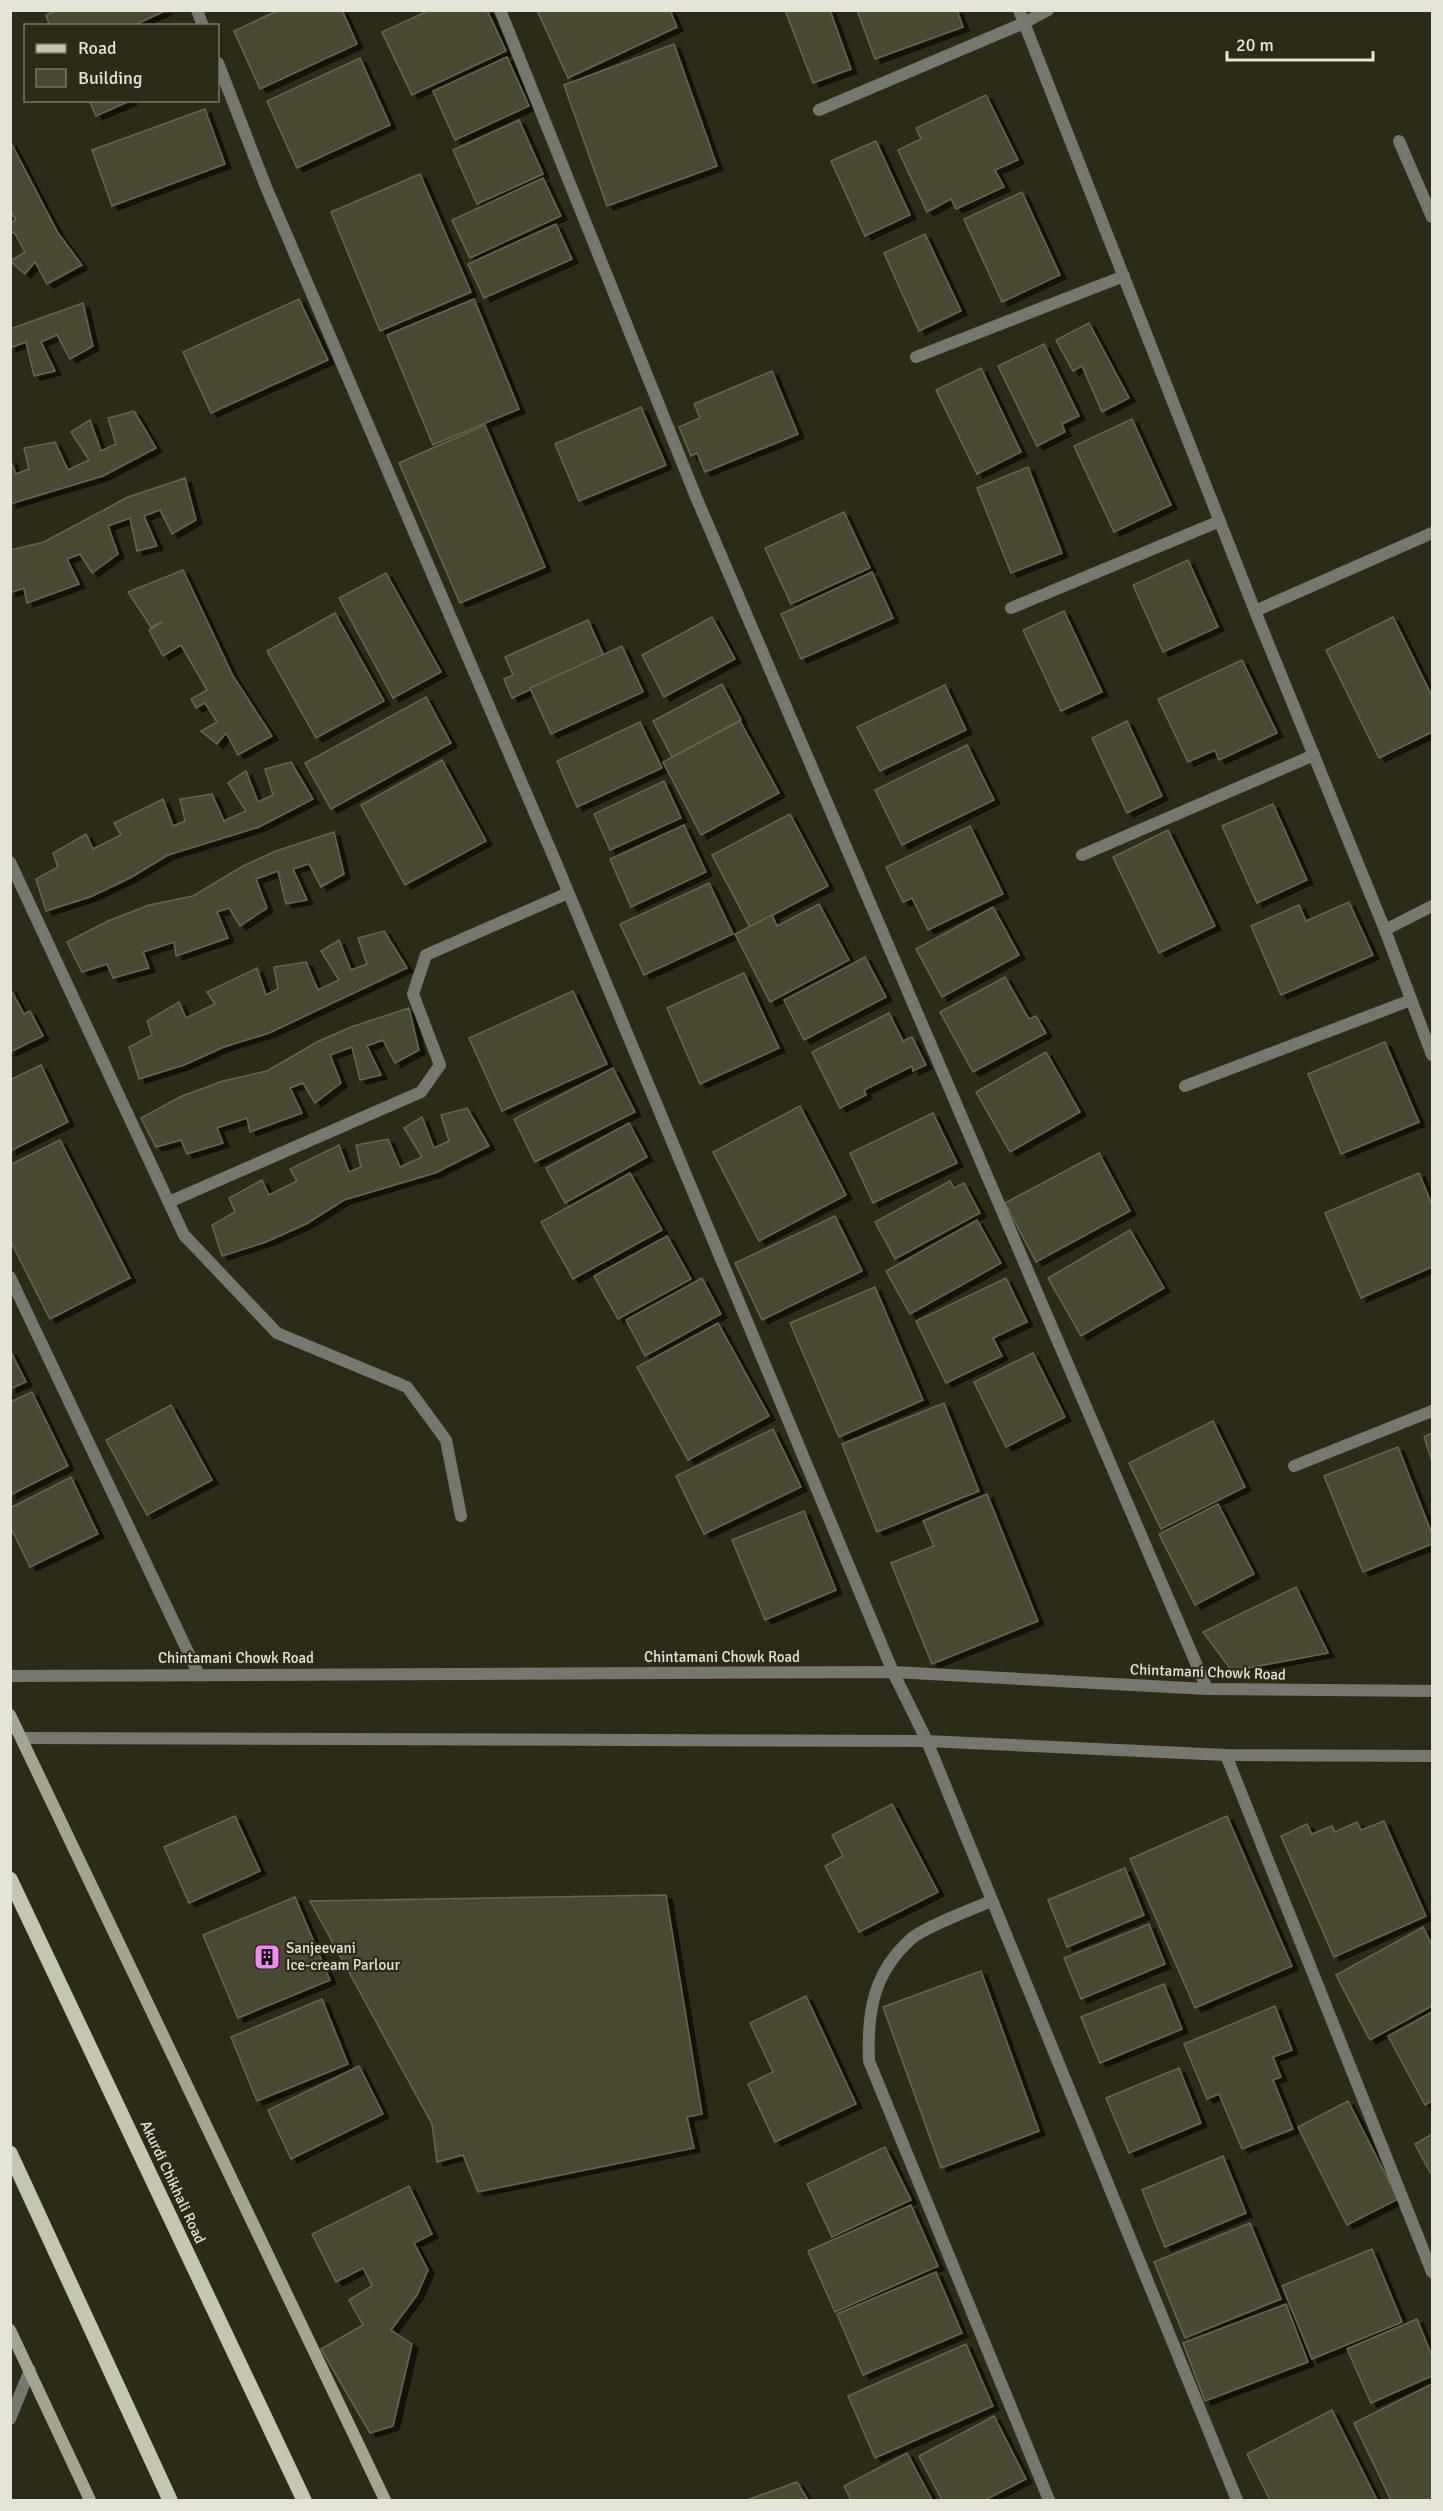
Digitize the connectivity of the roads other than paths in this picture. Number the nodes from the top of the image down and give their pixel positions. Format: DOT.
graph roads {
  1 [pos="500,10"];
  2 [pos="1019,10"];
  3 [pos="1048,10"];
  4 [pos="1024,23"];
  5 [pos="219,66"];
  6 [pos="819,110"];
  7 [pos="1399,141"];
  8 [pos="1432,218"];
  9 [pos="1124,276"];
  10 [pos="916,357"];
  11 [pos="1220,521"];
  12 [pos="1432,534"];
  13 [pos="1011,608"];
  14 [pos="1255,611"];
  15 [pos="1314,755"];
  16 [pos="1082,855"];
  17 [pos="10,862"];
  18 [pos="568,893"];
  19 [pos="1432,906"];
  20 [pos="1385,930"];
  21 [pos="1411,1000"];
  22 [pos="1432,1055"];
  23 [pos="1185,1086"];
  24 [pos="169,1202"];
  25 [pos="10,1277"];
  26 [pos="1432,1411"];
  27 [pos="1294,1466"];
  28 [pos="461,1516"];
  29 [pos="893,1671"];
  30 [pos="198,1673"];
  31 [pos="10,1676"];
  32 [pos="1207,1689"];
  33 [pos="1432,1691"];
  34 [pos="10,1715"];
  35 [pos="16,1739"];
  36 [pos="927,1741"];
  37 [pos="1226,1755"];
  38 [pos="1432,1756"];
  39 [pos="10,1880"];
  40 [pos="991,1901"];
  41 [pos="10,2153"];
  42 [pos="1432,2272"];
  43 [pos="10,2330"];
  44 [pos="30,2370"];
  45 [pos="10,2419"];
  46 [pos="90,2500"];
  47 [pos="170,2500"];
  48 [pos="304,2500"];
  49 [pos="385,2500"];
  50 [pos="1049,2500"];
  51 [pos="1237,2500"];
  1 -- 32 [label="street"];
  2 -- 4 [label="street"];
  3 -- 4 [label="street"];
  4 -- 6 [label="street"];
  4 -- 9 [label="street"];
  5 -- 18 [label="street"];
  7 -- 8 [label="street"];
  9 -- 10 [label="street"];
  9 -- 11 [label="street"];
  11 -- 13 [label="street"];
  11 -- 14 [label="street"];
  12 -- 14 [label="street"];
  14 -- 15 [label="street"];
  15 -- 16 [label="street"];
  15 -- 20 [label="street"];
  17 -- 24 [label="street"];
  18 -- 24 [label="street"];
  18 -- 29 [label="street"];
  19 -- 20 [label="street"];
  20 -- 21 [label="street"];
  21 -- 22 [label="street"];
  21 -- 23 [label="street"];
  24 -- 28 [label="street"];
  25 -- 30 [label="street"];
  26 -- 27 [label="street"];
  29 -- 30 [label="street, Chintamani Chowk Road"];
  29 -- 32 [label="street, Chintamani Chowk Road"];
  29 -- 36 [label="street"];
  30 -- 31 [label="street, Chintamani Chowk Road"];
  32 -- 33 [label="street, Chintamani Chowk Road"];
  34 -- 35 [label="street"];
  35 -- 36 [label="street"];
  35 -- 49 [label="street"];
  36 -- 37 [label="street"];
  36 -- 40 [label="street"];
  37 -- 38 [label="street"];
  37 -- 42 [label="street"];
  39 -- 48 [label="main road, Akurdi Chikhali Road"];
  40 -- 50 [label="street"];
  40 -- 51 [label="street"];
  41 -- 47 [label="main road"];
  43 -- 44 [label="street"];
  44 -- 45 [label="street"];
  44 -- 46 [label="street"];
}
